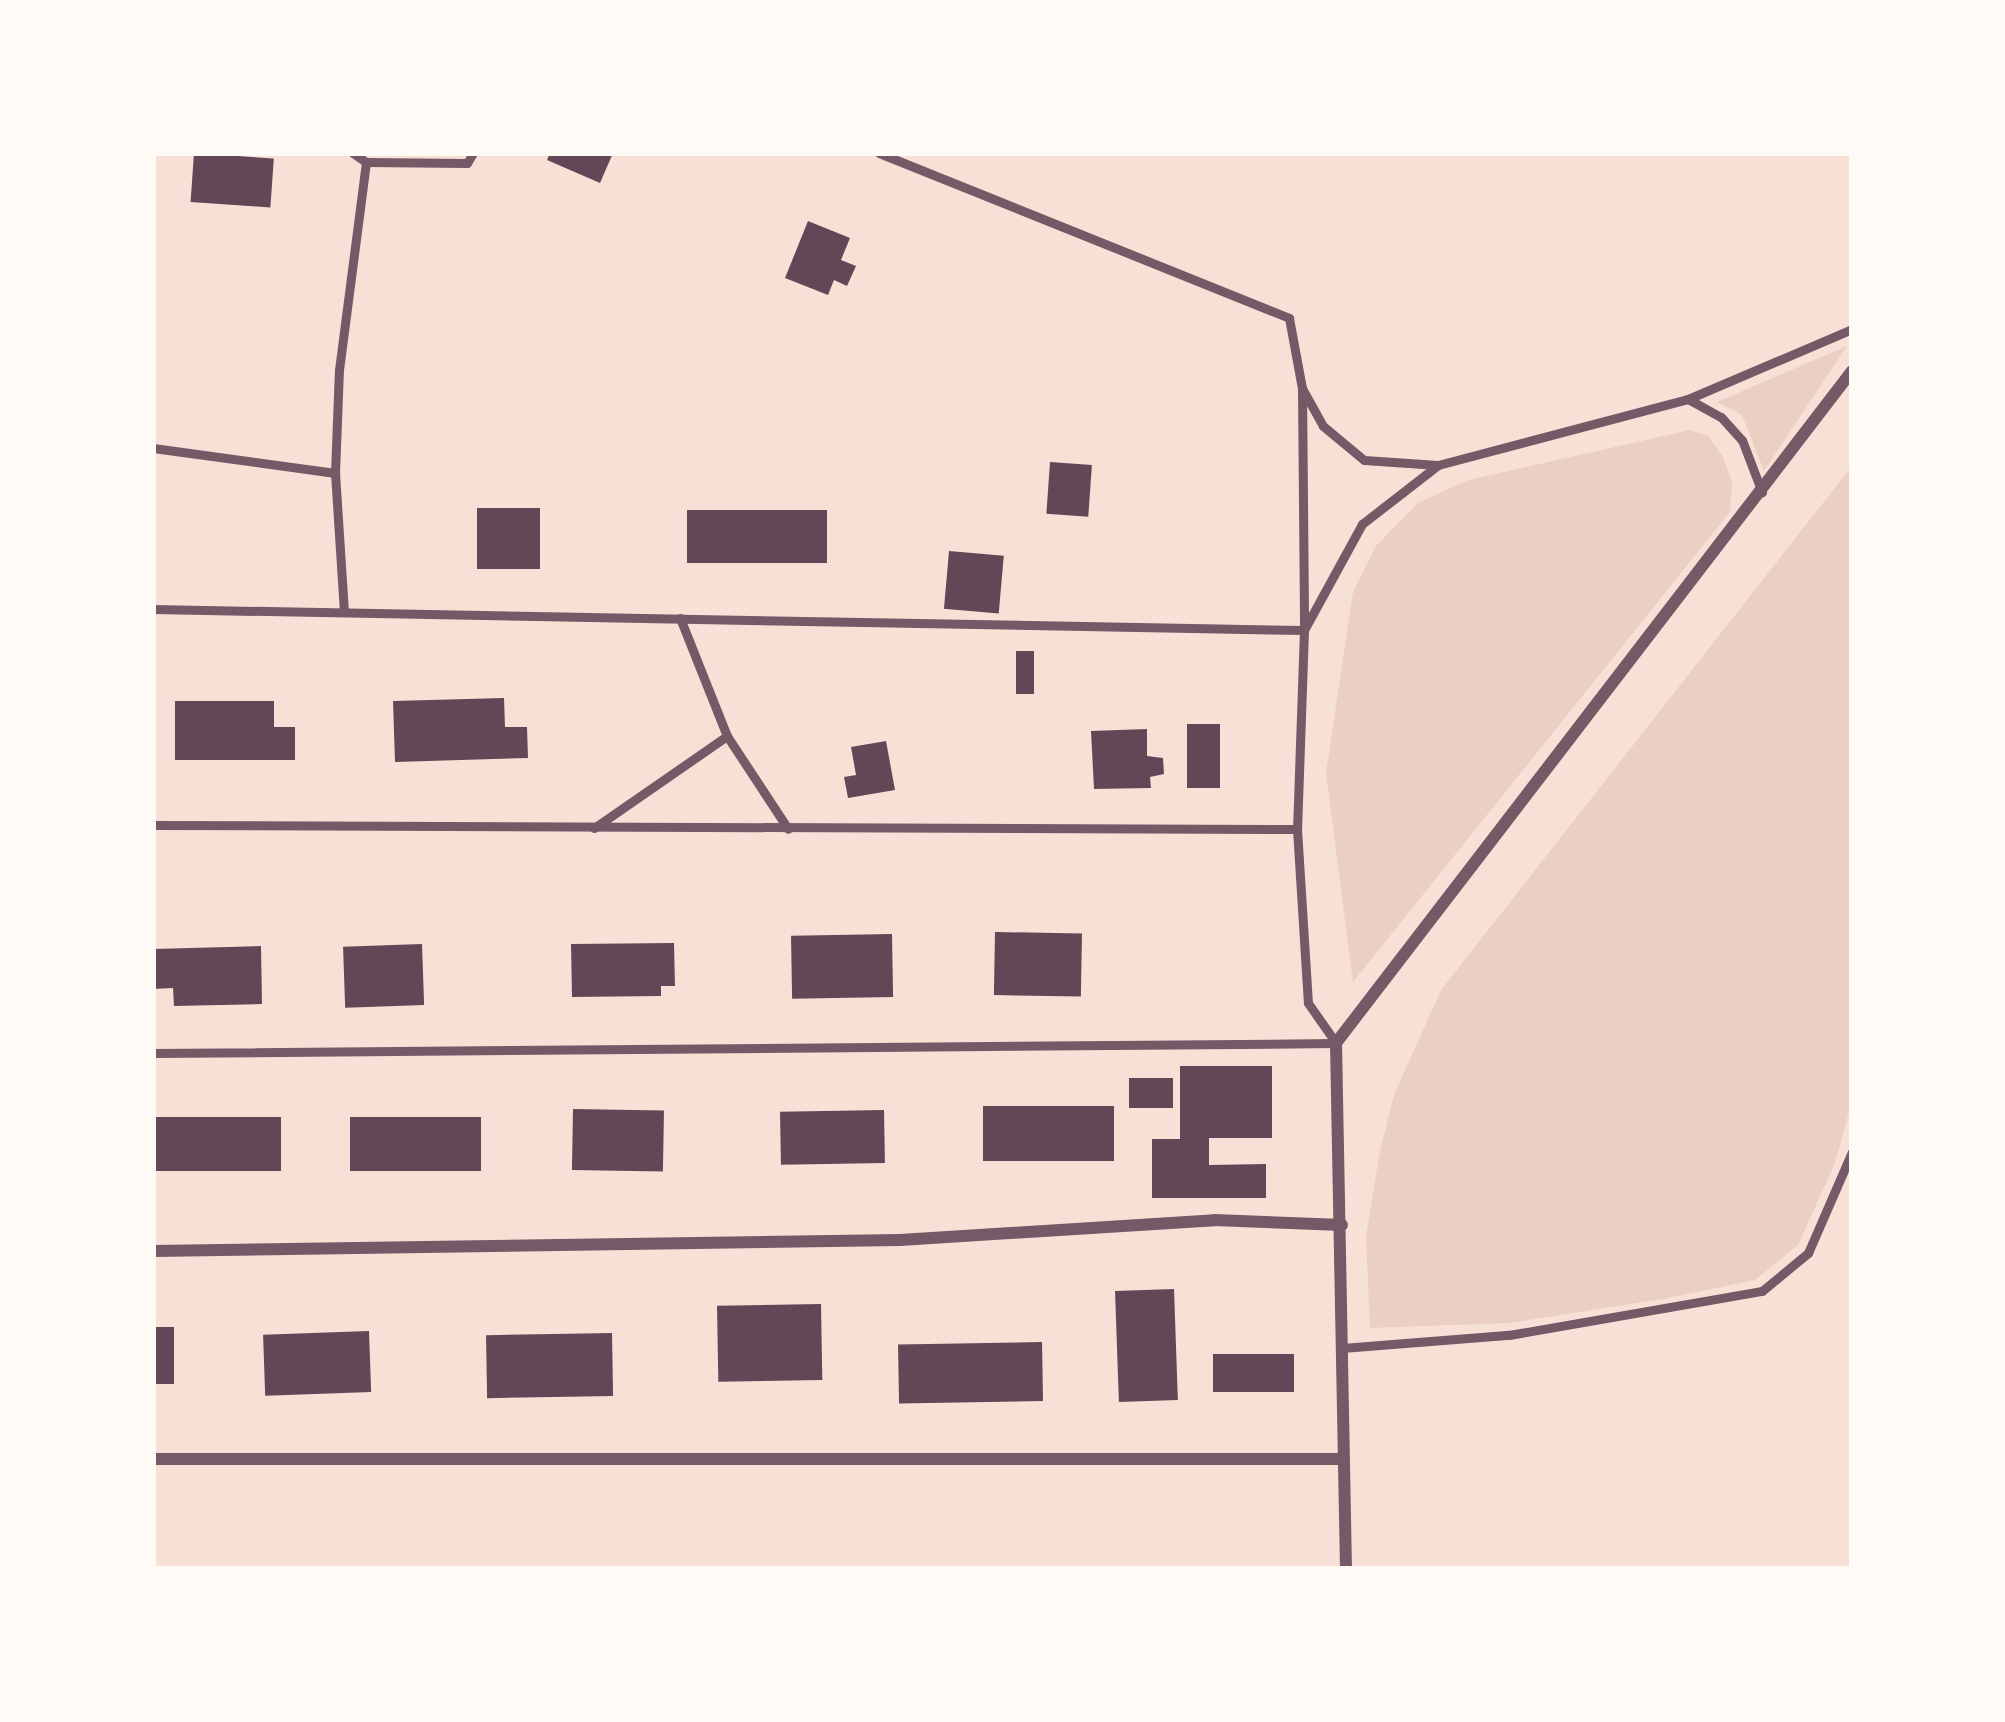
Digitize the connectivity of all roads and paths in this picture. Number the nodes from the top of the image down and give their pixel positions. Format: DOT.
graph roads {
  1 [pos="352,153"];
  2 [pos="473,153"];
  3 [pos="879,153"];
  4 [pos="366,162"];
  5 [pos="1852,328"];
  6 [pos="1852,371"];
  7 [pos="1302,388"];
  8 [pos="1688,399"];
  9 [pos="153,448"];
  10 [pos="1438,465"];
  11 [pos="335,473"];
  12 [pos="1762,492"];
  13 [pos="153,609"];
  14 [pos="344,612"];
  15 [pos="680,618"];
  16 [pos="1304,630"];
  17 [pos="727,736"];
  18 [pos="153,825"];
  19 [pos="594,828"];
  20 [pos="788,829"];
  21 [pos="1297,829"];
  22 [pos="1336,1043"];
  23 [pos="153,1054"];
  24 [pos="1852,1152"];
  25 [pos="1342,1225"];
  26 [pos="153,1251"];
  27 [pos="1342,1348"];
  28 [pos="1342,1459"];
  29 [pos="153,1460"];
  30 [pos="1346,1569"];
  1 -- 4 [label="lane"];
  2 -- 4 [label="lane"];
  3 -- 7 [label="lane"];
  4 -- 11 [label="lane"];
  5 -- 8 [label="lane"];
  6 -- 12 [label="street"];
  7 -- 10 [label="lane"];
  7 -- 16 [label="lane"];
  8 -- 10 [label="lane"];
  8 -- 12 [label="lane"];
  9 -- 11 [label="lane"];
  10 -- 16 [label="lane"];
  11 -- 14 [label="lane"];
  12 -- 22 [label="street"];
  13 -- 14 [label="lane"];
  14 -- 15 [label="lane"];
  15 -- 16 [label="lane"];
  15 -- 17 [label="lane"];
  16 -- 21 [label="lane"];
  17 -- 19 [label="lane"];
  17 -- 20 [label="lane"];
  18 -- 19 [label="lane"];
  19 -- 20 [label="lane"];
  20 -- 21 [label="lane"];
  21 -- 22 [label="lane"];
  22 -- 23 [label="lane"];
  22 -- 25 [label="street"];
  24 -- 27 [label="lane"];
  25 -- 26 [label="street"];
  25 -- 27 [label="street"];
  27 -- 28 [label="street"];
  28 -- 29 [label="street"];
  28 -- 30 [label="street"];
}
